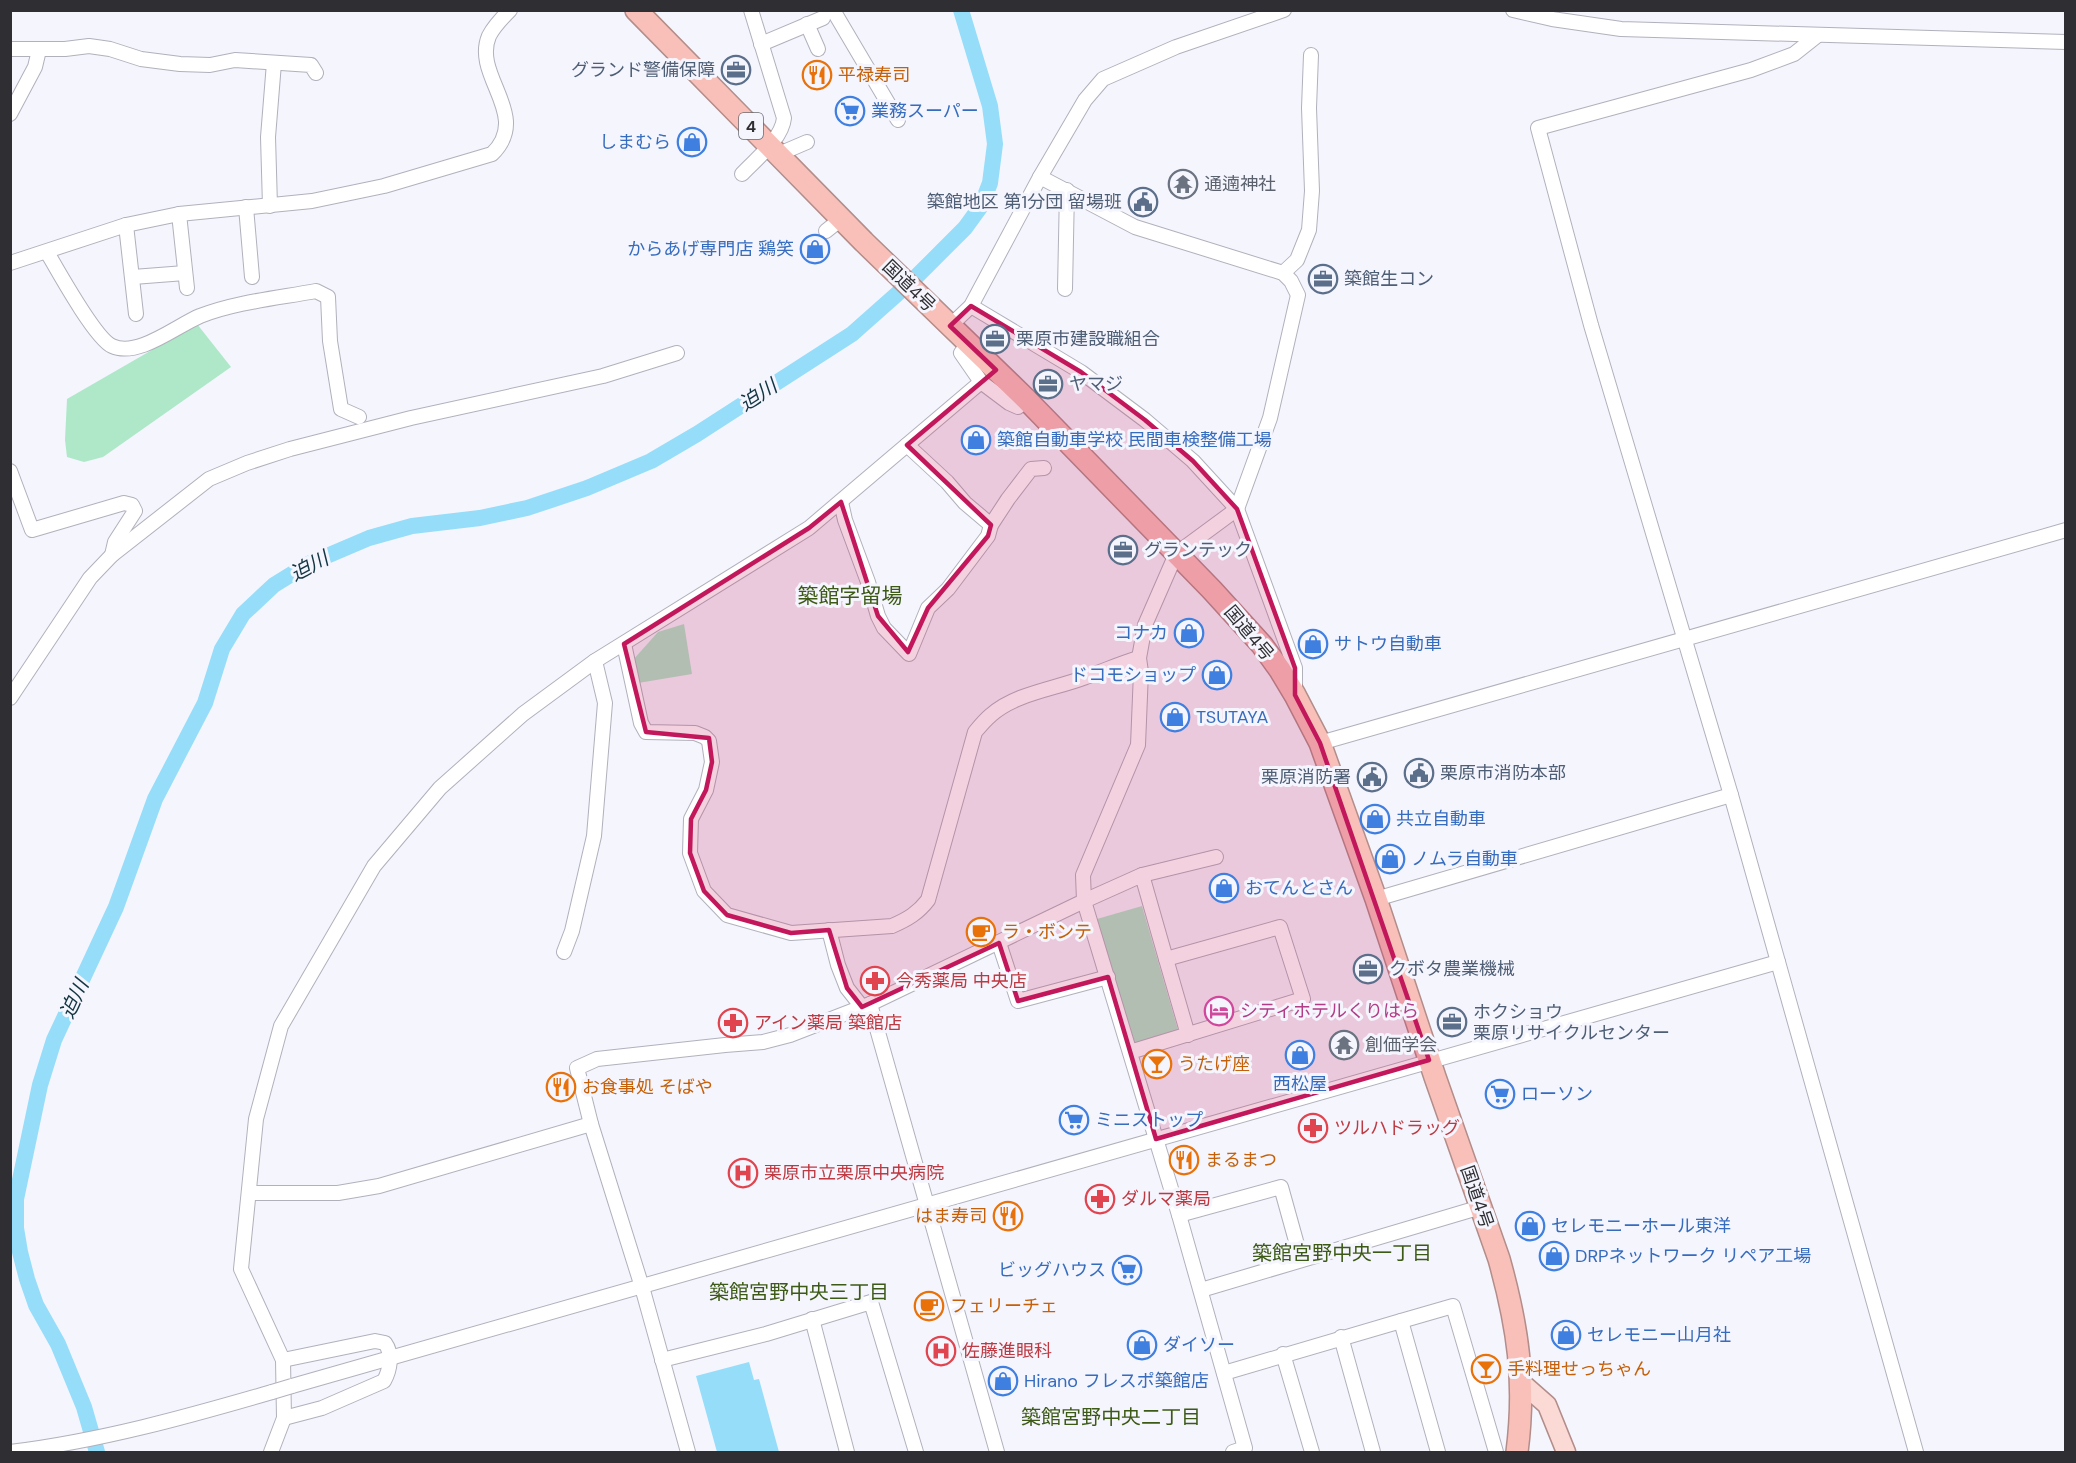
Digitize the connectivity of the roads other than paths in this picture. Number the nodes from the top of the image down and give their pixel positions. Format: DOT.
graph roads {
  1 [pos="510,10"];
  2 [pos="636,10"];
  3 [pos="751,10"];
  4 [pos="1284,10"];
  5 [pos="1513,10"];
  6 [pos="828,14"];
  7 [pos="807,24"];
  8 [pos="1818,35"];
  9 [pos="2066,42"];
  10 [pos="761,44"];
  11 [pos="10,49"];
  12 [pos="818,49"];
  13 [pos="39,50"];
  14 [pos="1311,55"];
  15 [pos="274,63"];
  16 [pos="316,73"];
  17 [pos="10,114"];
  18 [pos="898,120"];
  19 [pos="807,142"];
  20 [pos="774,150"];
  21 [pos="742,174"];
  22 [pos="1040,177"];
  23 [pos="1067,190"];
  24 [pos="246,207"];
  25 [pos="270,207"];
  26 [pos="179,214"];
  27 [pos="126,225"];
  28 [pos="47,252"];
  29 [pos="10,263"];
  30 [pos="185,273"];
  31 [pos="1283,273"];
  32 [pos="133,277"];
  33 [pos="252,277"];
  34 [pos="187,288"];
  35 [pos="1065,290"];
  36 [pos="971,306"];
  37 [pos="136,314"];
  38 [pos="946,322"];
  39 [pos="968,343"];
  40 [pos="677,353"];
  41 [pos="981,382"];
  42 [pos="1026,399"];
  43 [pos="359,417"];
  44 [pos="907,445"];
  45 [pos="1044,468"];
  46 [pos="10,471"];
  47 [pos="841,502"];
  48 [pos="1237,509"];
  49 [pos="991,525"];
  50 [pos="2066,530"];
  51 [pos="1176,554"];
  52 [pos="112,555"];
  53 [pos="1683,638"];
  54 [pos="624,644"];
  55 [pos="1139,658"];
  56 [pos="595,661"];
  57 [pos="1296,695"];
  58 [pos="10,698"];
  59 [pos="1320,743"];
  60 [pos="1731,795"];
  61 [pos="1216,857"];
  62 [pos="1142,875"];
  63 [pos="1376,899"];
  64 [pos="1084,901"];
  65 [pos="829,930"];
  66 [pos="999,943"];
  67 [pos="564,952"];
  68 [pos="1166,959"];
  69 [pos="1778,962"];
  70 [pos="1108,977"];
  71 [pos="866,1005"];
  72 [pos="1188,1035"];
  73 [pos="1130,1052"];
  74 [pos="1429,1060"];
  75 [pos="591,1124"];
  76 [pos="1156,1139"];
  77 [pos="249,1193"];
  78 [pos="927,1204"];
  79 [pos="1481,1207"];
  80 [pos="1179,1215"];
  81 [pos="1301,1259"];
  82 [pos="642,1287"];
  83 [pos="1201,1290"];
  84 [pos="812,1318"];
  85 [pos="1401,1321"];
  86 [pos="1341,1337"];
  87 [pos="1283,1354"];
  88 [pos="283,1359"];
  89 [pos="390,1359"];
  90 [pos="662,1360"];
  91 [pos="1224,1372"];
  92 [pos="1522,1383"];
  93 [pos="284,1418"];
  94 [pos="1242,1451"];
  95 [pos="10,1452"];
  96 [pos="271,1452"];
  97 [pos="688,1452"];
  98 [pos="848,1452"];
  99 [pos="916,1452"];
  100 [pos="997,1452"];
  101 [pos="1312,1452"];
  102 [pos="1374,1452"];
  103 [pos="1438,1452"];
  104 [pos="1496,1452"];
  105 [pos="1517,1452"];
  106 [pos="1566,1452"];
  107 [pos="1917,1452"];
  1 -- 25 [label="street"];
  2 -- 20 [label="highway, 国道4号 / 4"];
  3 -- 10 [label="street"];
  4 -- 22 [label="street"];
  5 -- 8 [label="street"];
  6 -- 7 [label="street"];
  6 -- 18 [label="street"];
  7 -- 10 [label="street"];
  7 -- 12 [label="street"];
  8 -- 9 [label="street"];
  8 -- 53 [label="street"];
  10 -- 20 [label="street"];
  11 -- 13 [label="street"];
  13 -- 15 [label="street"];
  13 -- 17 [label="street"];
  14 -- 31 [label="street"];
  15 -- 16 [label="street"];
  15 -- 25 [label="street"];
  19 -- 20 [label="street"];
  20 -- 21 [label="street"];
  20 -- 38 [label="highway, 国道4号 / 4"];
  22 -- 23 [label="street"];
  22 -- 36 [label="street"];
  23 -- 31 [label="street"];
  23 -- 35 [label="street"];
  24 -- 25 [label="street"];
  24 -- 26 [label="street"];
  24 -- 33 [label="street"];
  26 -- 27 [label="street"];
  26 -- 30 [label="street"];
  27 -- 28 [label="street"];
  27 -- 32 [label="street"];
  28 -- 29 [label="street"];
  28 -- 43 [label="street"];
  30 -- 32 [label="street"];
  30 -- 34 [label="street"];
  31 -- 48 [label="street"];
  32 -- 37 [label="street"];
  36 -- 38 [label="street"];
  36 -- 48 [label="street"];
  38 -- 39 [label="highway, 国道4号 / 4"];
  39 -- 41 [label="street"];
  39 -- 42 [label="highway, 国道4号 / 4"];
  40 -- 52 [label="street"];
  41 -- 42 [label="street"];
  41 -- 44 [label="street"];
  42 -- 51 [label="highway, 国道4号 / 4"];
  44 -- 47 [label="street"];
  44 -- 49 [label="street"];
  45 -- 49 [label="street"];
  46 -- 52 [label="street"];
  47 -- 49 [label="street"];
  47 -- 54 [label="street"];
  48 -- 51 [label="street"];
  48 -- 57 [label="street"];
  50 -- 53 [label="street"];
  51 -- 55 [label="street"];
  51 -- 57 [label="highway, 国道4号 / 4"];
  52 -- 58 [label="street"];
  53 -- 59 [label="street"];
  53 -- 60 [label="street"];
  54 -- 56 [label="street"];
  54 -- 65 [label="street"];
  55 -- 64 [label="street"];
  55 -- 65 [label="street"];
  56 -- 67 [label="street"];
  56 -- 77 [label="street"];
  57 -- 59 [label="highway, 国道4号 / 4"];
  59 -- 63 [label="highway, 国道4号 / 4"];
  60 -- 63 [label="street"];
  60 -- 69 [label="street"];
  61 -- 62 [label="street"];
  62 -- 64 [label="street"];
  62 -- 68 [label="street"];
  63 -- 74 [label="highway, 国道4号 / 4"];
  64 -- 66 [label="street"];
  64 -- 70 [label="street"];
  65 -- 71 [label="street"];
  66 -- 70 [label="street"];
  66 -- 71 [label="street"];
  68 -- 72 [label="street"];
  68 -- 72 [label="street"];
  69 -- 74 [label="street"];
  69 -- 107 [label="street"];
  70 -- 73 [label="street"];
  71 -- 75 [label="street"];
  71 -- 78 [label="street"];
  72 -- 73 [label="street"];
  73 -- 76 [label="street"];
  74 -- 76 [label="street"];
  74 -- 79 [label="highway, 国道4号 / 4"];
  75 -- 77 [label="street"];
  75 -- 82 [label="street"];
  76 -- 78 [label="street"];
  76 -- 80 [label="street"];
  77 -- 88 [label="street"];
  78 -- 82 [label="street"];
  78 -- 100 [label="street"];
  79 -- 81 [label="street"];
  79 -- 92 [label="highway, 国道4号 / 4"];
  80 -- 81 [label="street"];
  80 -- 83 [label="street"];
  81 -- 83 [label="street"];
  82 -- 89 [label="street"];
  82 -- 90 [label="street"];
  83 -- 91 [label="street"];
  84 -- 90 [label="street"];
  84 -- 98 [label="street"];
  84 -- 99 [label="street"];
  85 -- 86 [label="street"];
  85 -- 103 [label="street"];
  85 -- 104 [label="street"];
  86 -- 87 [label="street"];
  86 -- 102 [label="street"];
  87 -- 91 [label="street"];
  87 -- 101 [label="street"];
  88 -- 89 [label="street"];
  88 -- 93 [label="street"];
  89 -- 93 [label="street"];
  89 -- 95 [label="street, bridge"];
  90 -- 97 [label="street"];
  91 -- 94 [label="street"];
  92 -- 105 [label="highway, 国道4号 / 4"];
  92 -- 106 [label="main road"];
  93 -- 96 [label="street"];
}
